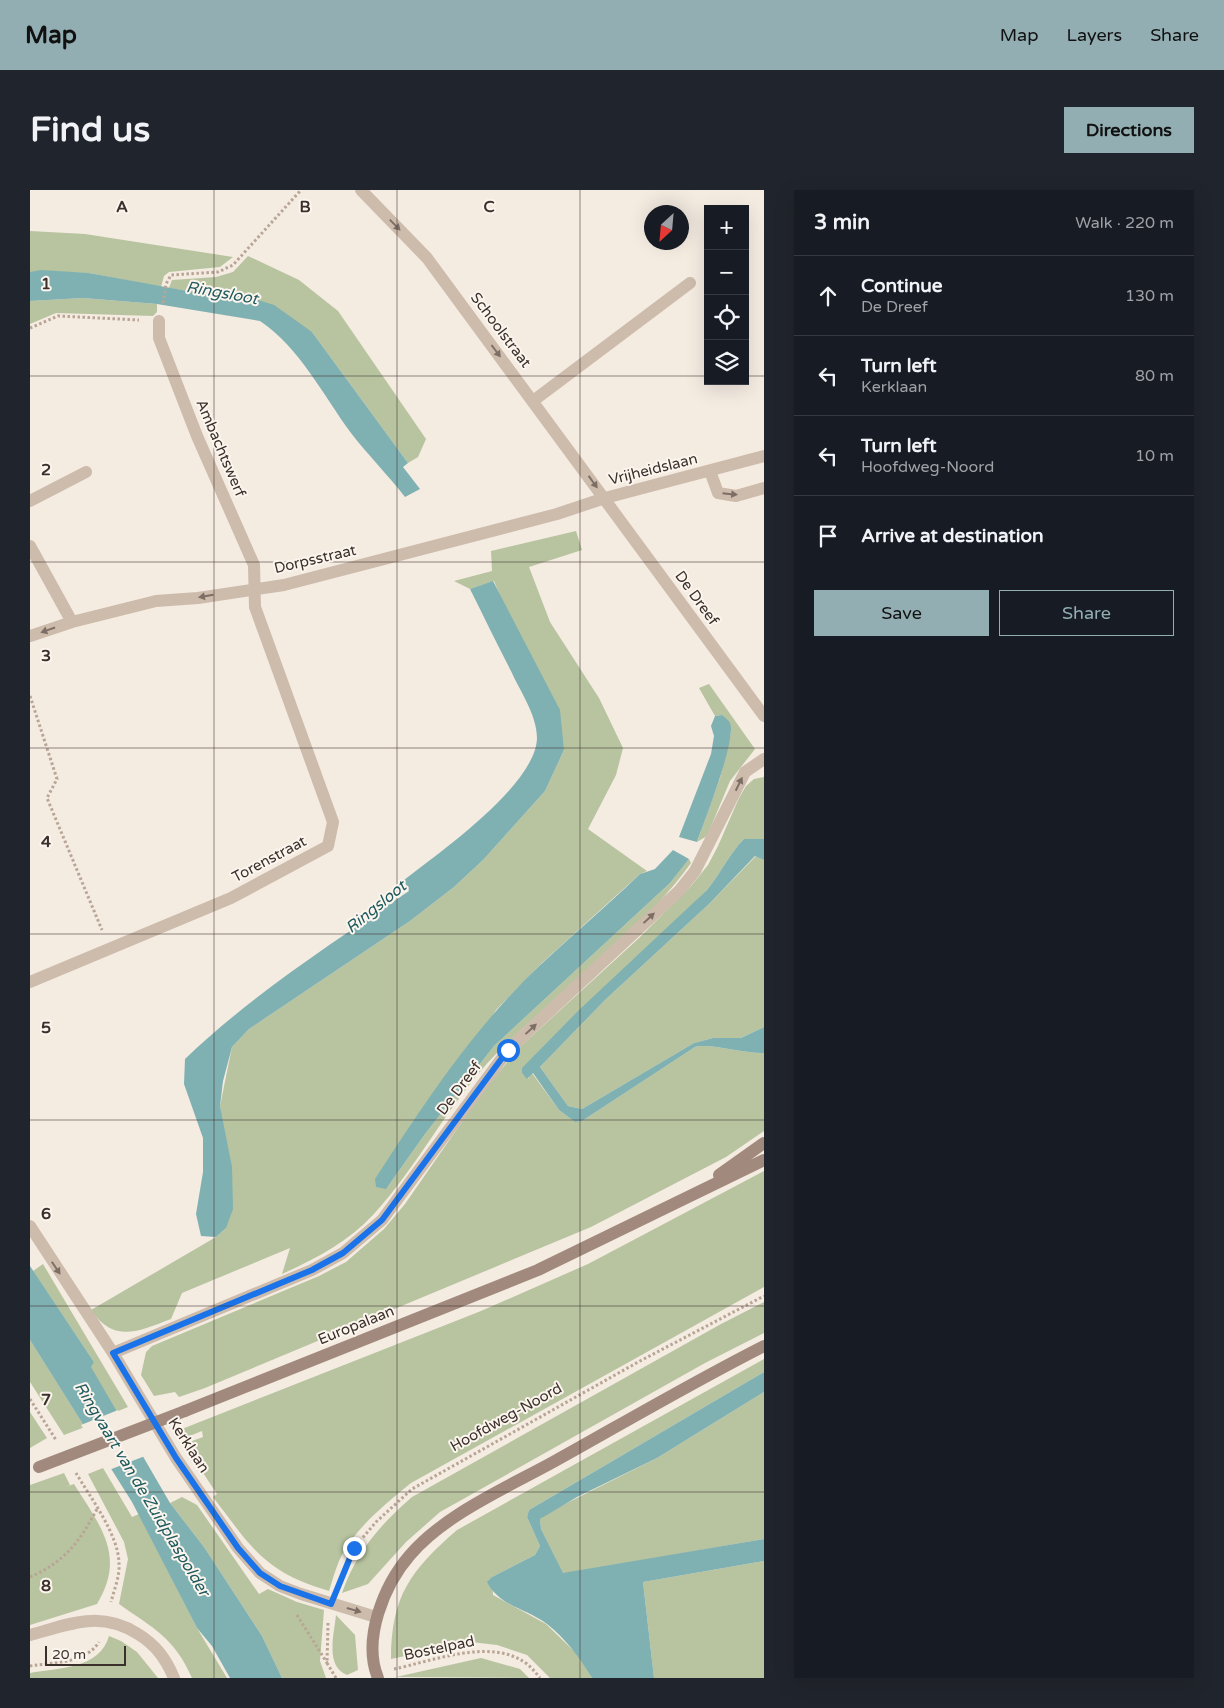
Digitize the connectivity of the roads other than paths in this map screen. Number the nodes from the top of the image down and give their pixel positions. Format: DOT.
graph roads {
  1 [pos="360,190"];
  2 [pos="690,283"];
  3 [pos="160,316"];
  4 [pos="533,401"];
  5 [pos="764,456"];
  6 [pos="710,471"];
  7 [pos="86,472"];
  8 [pos="764,488"];
  9 [pos="605,498"];
  10 [pos="30,502"];
  11 [pos="30,546"];
  12 [pos="254,588"];
  13 [pos="72,622"];
  14 [pos="30,636"];
  15 [pos="764,716"];
  16 [pos="764,759"];
  17 [pos="30,982"];
  18 [pos="764,1143"];
  19 [pos="764,1160"];
  20 [pos="689,1196"];
  21 [pos="30,1226"];
  22 [pos="764,1346"];
  23 [pos="113,1353"];
  24 [pos="35,1469"];
  25 [pos="376,1616"];
  26 [pos="30,1635"];
  27 [pos="377,1676"];
  28 [pos="174,1678"];
  1 -- 4 [label="street, Schoolstraat, one-way"];
  2 -- 4 [label="street"];
  3 -- 12 [label="street, Ambachtswerf"];
  4 -- 9 [label="street, Schoolstraat, one-way"];
  5 -- 6 [label="street, Vrijheidslaan"];
  6 -- 8 [label="street, Vrijheidslaan, one-way"];
  6 -- 9 [label="street, Vrijheidslaan"];
  7 -- 10 [label="street"];
  9 -- 12 [label="street, Dorpsstraat"];
  9 -- 15 [label="street, De Dreef"];
  11 -- 13 [label="street"];
  12 -- 13 [label="street, Dorpsstraat, one-way"];
  12 -- 17 [label="street, Torenstraat"];
  13 -- 14 [label="street, Dorpsstraat, one-way"];
  23 -- 16 [label="street, De Dreef, one-way"];
  18 -- 20 [label="main road, Europalaan"];
  19 -- 20 [label="main road, Europalaan"];
  20 -- 24 [label="main road, Europalaan, bridge"];
  21 -- 23 [label="street, Kerklaan, one-way"];
  22 -- 25 [label="main road"];
  23 -- 25 [label="street, Kerklaan, one-way"];
  25 -- 27 [label="main road"];
  26 -- 28 [label="street"];
}
